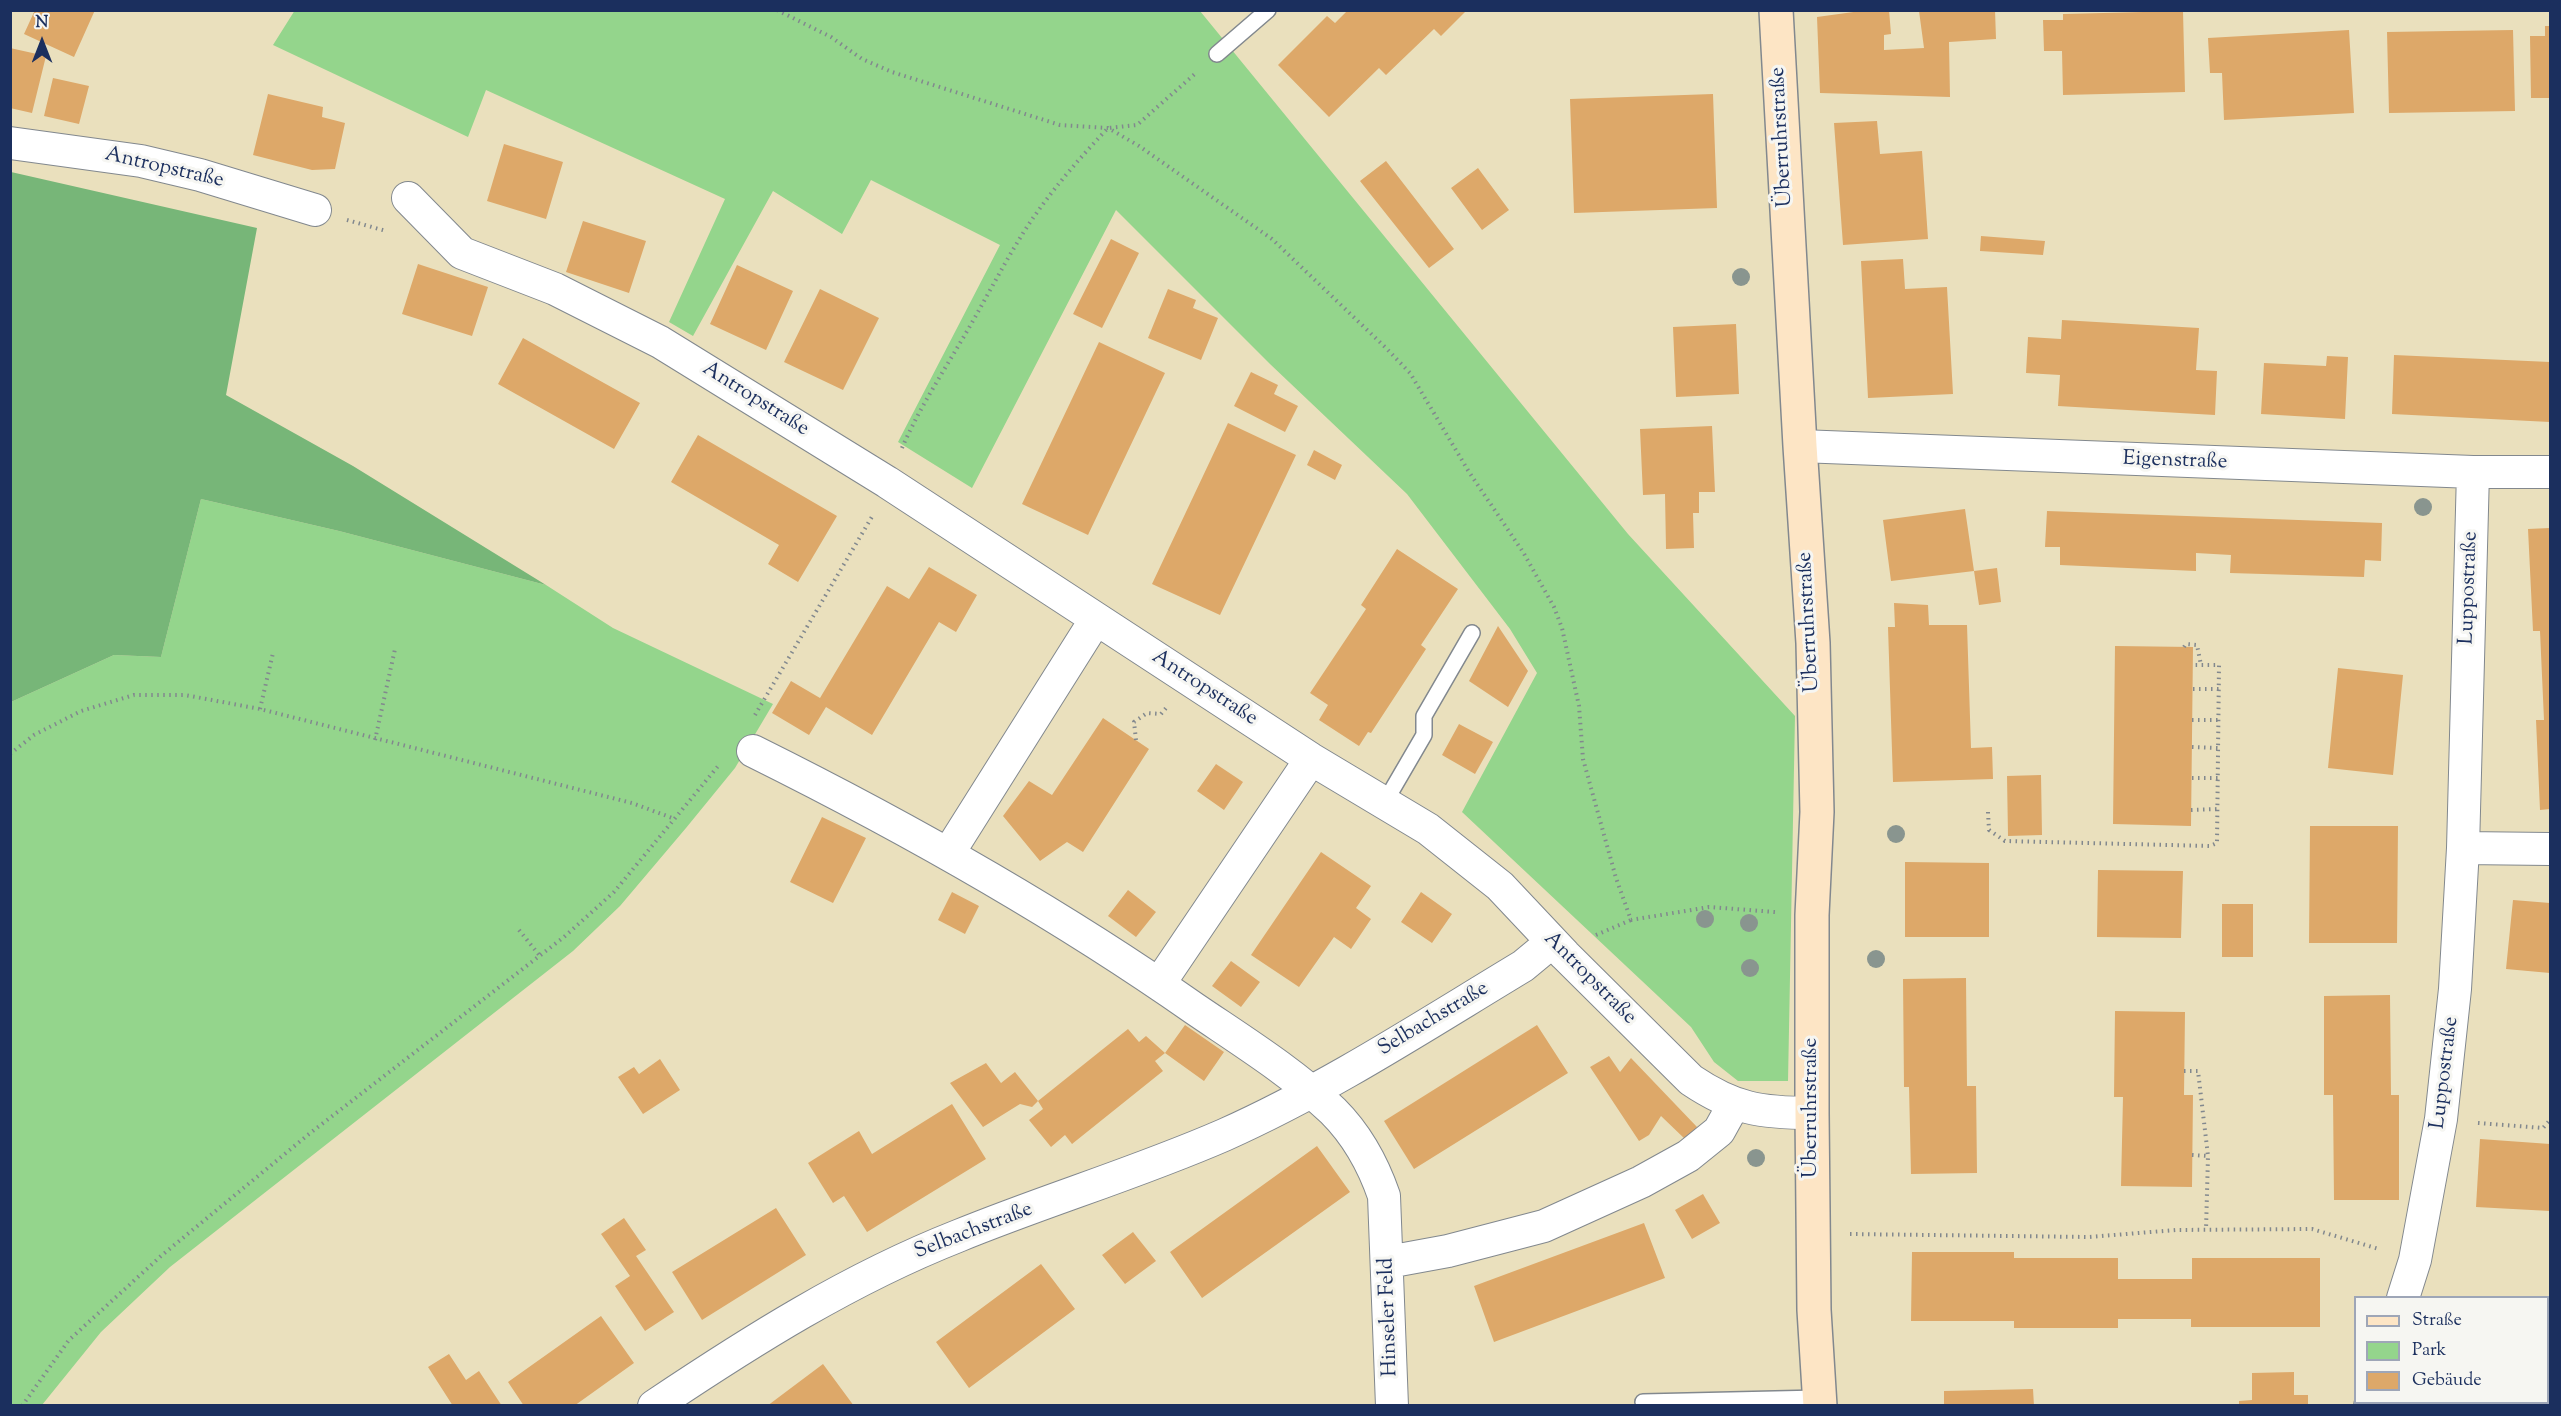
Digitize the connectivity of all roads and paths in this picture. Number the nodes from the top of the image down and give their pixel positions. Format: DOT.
graph roads {
  1 [pos="777,10"];
  2 [pos="1268,10"];
  3 [pos="1776,10"];
  4 [pos="1217,54"];
  5 [pos="1108,128"];
  6 [pos="10,143"];
  7 [pos="408,198"];
  8 [pos="315,210"];
  9 [pos="1800,446"];
  10 [pos="2473,472"];
  11 [pos="2550,472"];
  12 [pos="887,483"];
  13 [pos="1096,619"];
  14 [pos="1472,633"];
  15 [pos="2184,647"];
  16 [pos="395,649"];
  17 [pos="273,653"];
  18 [pos="2193,665"];
  19 [pos="2201,665"];
  20 [pos="1189,679"];
  21 [pos="2193,689"];
  22 [pos="2219,689"];
  23 [pos="261,709"];
  24 [pos="753,718"];
  25 [pos="2192,720"];
  26 [pos="2219,720"];
  27 [pos="375,740"];
  28 [pos="1136,740"];
  29 [pos="2192,747"];
  30 [pos="2219,748"];
  31 [pos="753,751"];
  32 [pos="10,754"];
  33 [pos="1311,759"];
  34 [pos="723,760"];
  35 [pos="2192,778"];
  36 [pos="2219,778"];
  37 [pos="1385,802"];
  38 [pos="2219,809"];
  39 [pos="2192,810"];
  40 [pos="1988,812"];
  41 [pos="675,819"];
  42 [pos="2463,848"];
  43 [pos="2550,849"];
  44 [pos="948,854"];
  45 [pos="1812,915"];
  46 [pos="519,930"];
  47 [pos="1552,942"];
  48 [pos="540,956"];
  49 [pos="1159,984"];
  50 [pos="2184,1071"];
  51 [pos="1311,1093"];
  52 [pos="1734,1104"];
  53 [pos="1812,1113"];
  54 [pos="2441,1119"];
  55 [pos="2550,1120"];
  56 [pos="2192,1155"];
  57 [pos="2208,1155"];
  58 [pos="2206,1230"];
  59 [pos="1813,1234"];
  60 [pos="2415,1260"];
  61 [pos="1388,1262"];
  62 [pos="2408,1296"];
  63 [pos="1643,1402"];
  64 [pos="1819,1402"];
  65 [pos="1743,1403"];
  66 [pos="22,1406"];
  67 [pos="654,1406"];
  68 [pos="1392,1406"];
  1 -- 5 [label="path"];
  2 -- 4 [label="lane"];
  3 -- 9 [label="main road, Überruhrstraße"];
  4 -- 5 [label="path"];
  5 -- 12 [label="path"];
  5 -- 45 [label="path"];
  6 -- 8 [label="street, Antropstraße"];
  7 -- 12 [label="street, Antropstraße"];
  9 -- 10 [label="street, Eigenstraße"];
  9 -- 45 [label="main road, Überruhrstraße"];
  10 -- 11 [label="street, Eigenstraße"];
  10 -- 42 [label="street, Luppostraße"];
  12 -- 13 [label="street, Antropstraße"];
  12 -- 24 [label="path"];
  13 -- 20 [label="street, Antropstraße"];
  13 -- 44 [label="street"];
  14 -- 37 [label="lane"];
  15 -- 19 [label="path"];
  16 -- 27 [label="path"];
  17 -- 23 [label="path"];
  18 -- 19 [label="path"];
  19 -- 22 [label="path"];
  20 -- 28 [label="path"];
  20 -- 33 [label="street, Antropstraße"];
  21 -- 22 [label="path"];
  22 -- 26 [label="path"];
  23 -- 27 [label="path"];
  23 -- 32 [label="path"];
  25 -- 26 [label="path"];
  26 -- 30 [label="path"];
  27 -- 41 [label="path"];
  29 -- 30 [label="path"];
  30 -- 36 [label="path"];
  31 -- 44 [label="street"];
  33 -- 37 [label="street, Antropstraße"];
  33 -- 49 [label="street"];
  34 -- 41 [label="path"];
  35 -- 36 [label="path"];
  36 -- 38 [label="path"];
  37 -- 47 [label="street, Antropstraße"];
  38 -- 39 [label="path"];
  38 -- 40 [label="path"];
  41 -- 48 [label="path"];
  42 -- 43 [label="street"];
  42 -- 54 [label="street, Luppostraße"];
  44 -- 49 [label="street"];
  45 -- 53 [label="main road, Überruhrstraße"];
  46 -- 48 [label="path"];
  47 -- 51 [label="street, Selbachstraße"];
  47 -- 52 [label="street, Antropstraße"];
  48 -- 66 [label="path"];
  49 -- 51 [label="street"];
  50 -- 57 [label="path"];
  51 -- 61 [label="street, Hinseler Feld"];
  51 -- 67 [label="street, Selbachstraße"];
  52 -- 53 [label="street, Antropstraße"];
  52 -- 61 [label="street"];
  53 -- 59 [label="main road, Überruhrstraße"];
  54 -- 55 [label="path"];
  54 -- 60 [label="street, Luppostraße"];
  56 -- 57 [label="path"];
  57 -- 58 [label="path"];
  58 -- 59 [label="path"];
  58 -- 60 [label="path"];
  59 -- 64 [label="main road, Überruhrstraße"];
  60 -- 62 [label="street, Luppostraße"];
  61 -- 68 [label="street, Hinseler Feld"];
  63 -- 65 [label="lane"];
  64 -- 65 [label="lane"];
}
